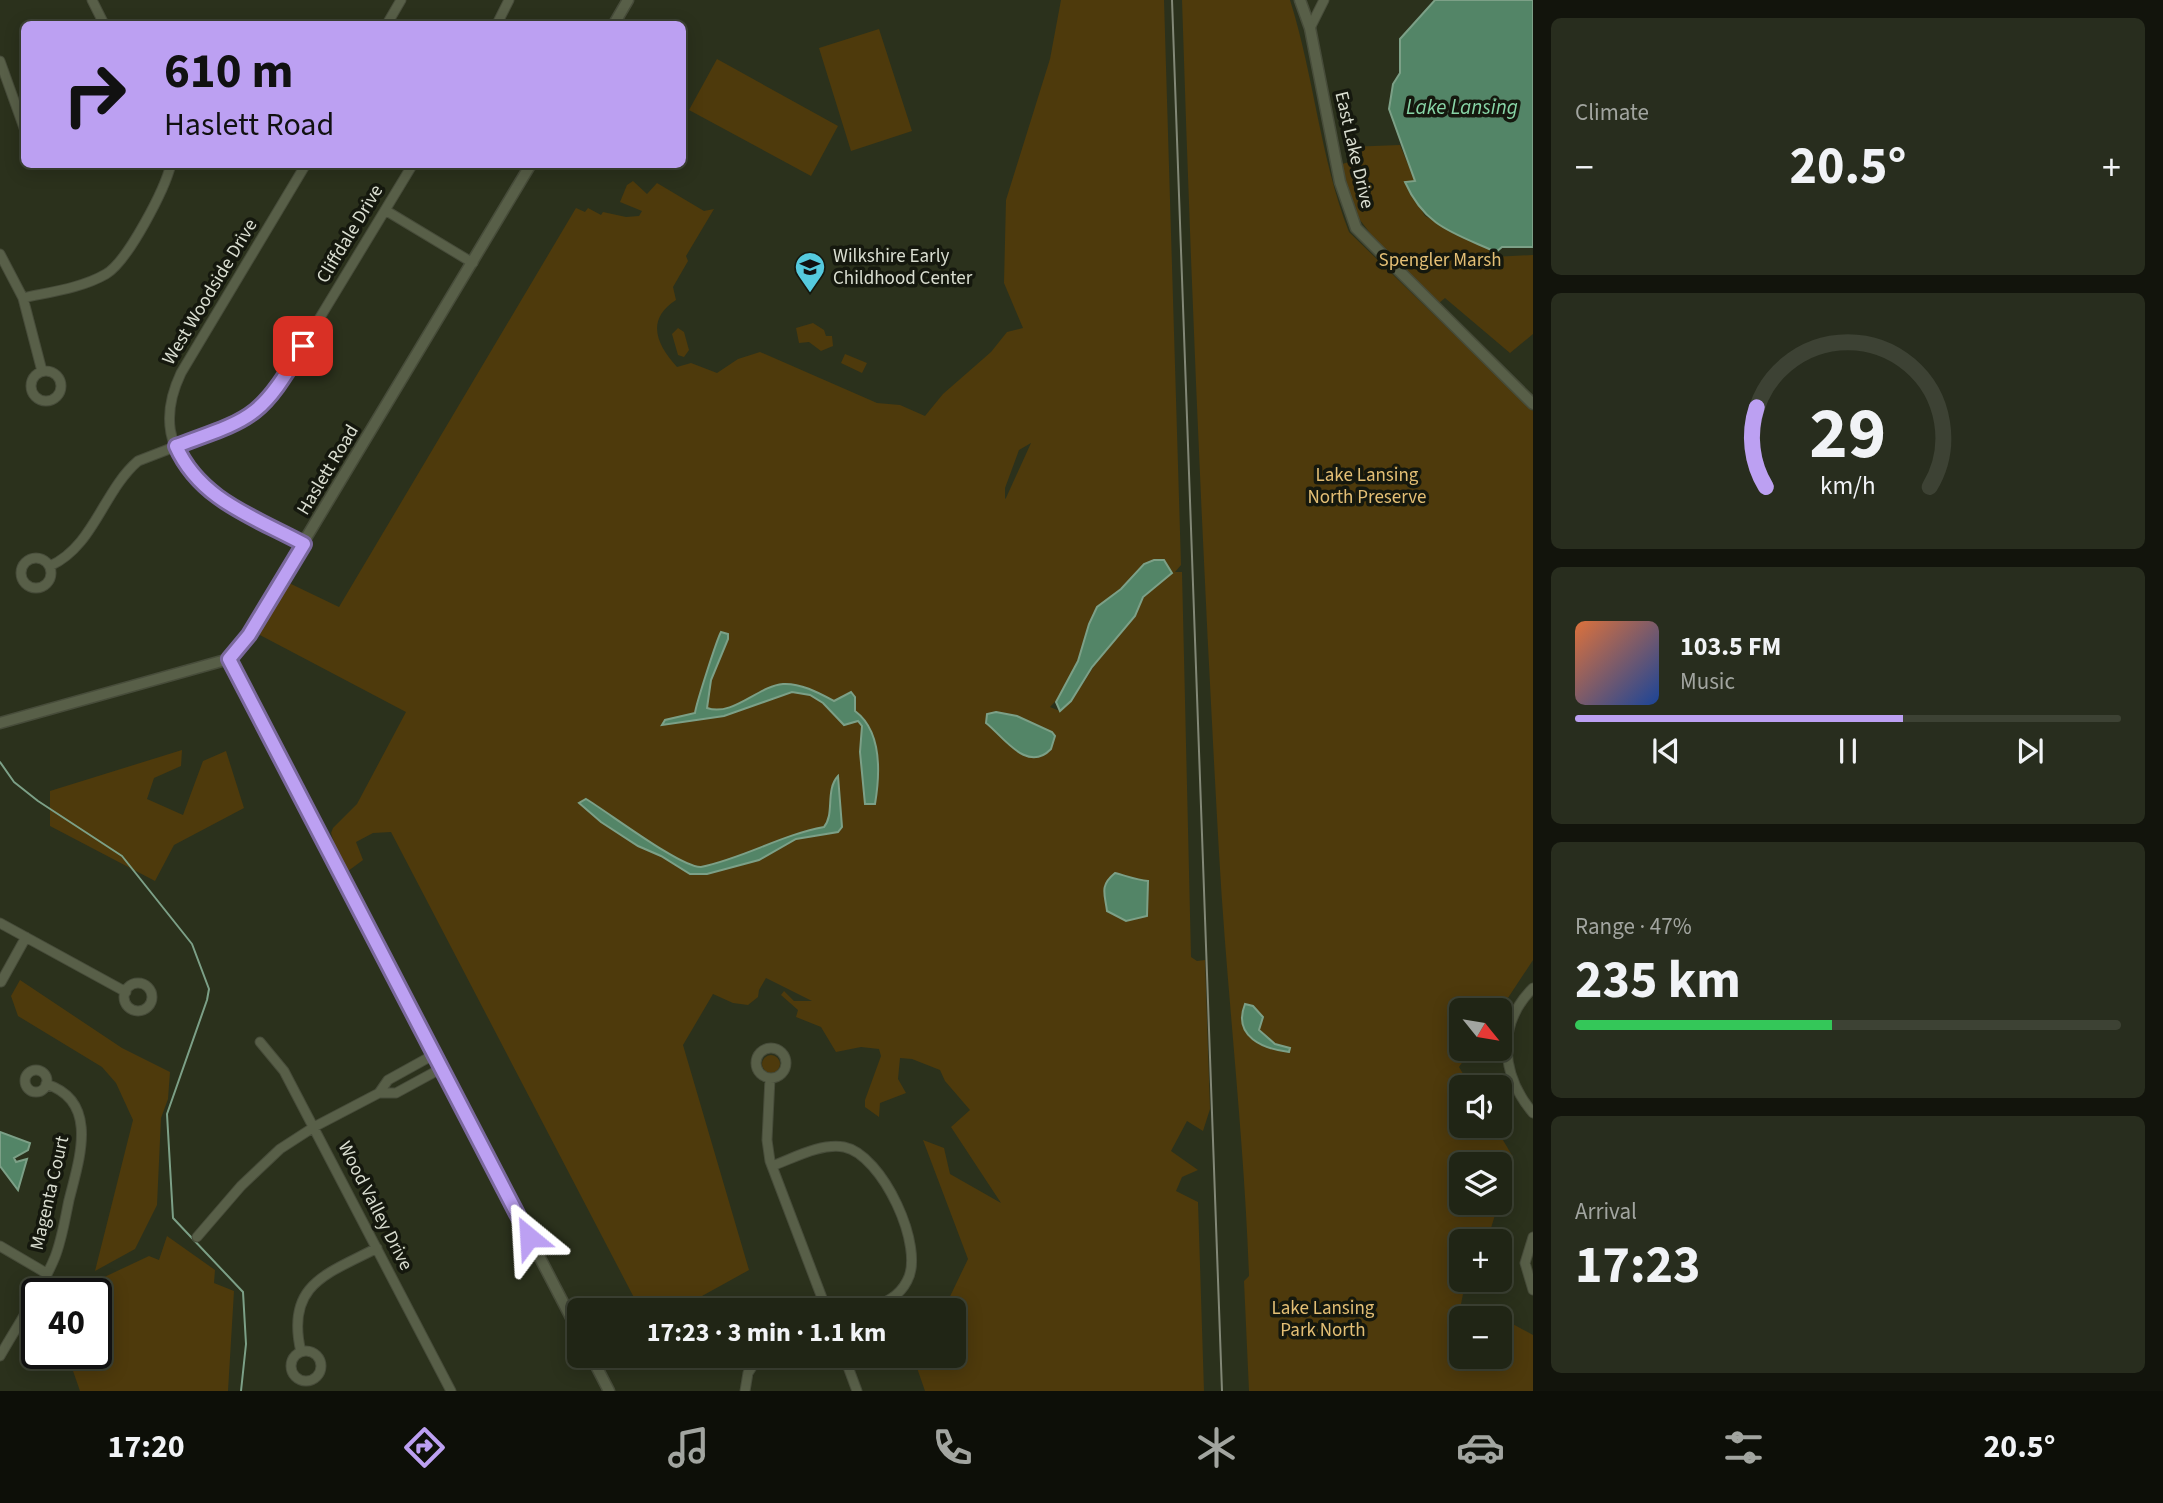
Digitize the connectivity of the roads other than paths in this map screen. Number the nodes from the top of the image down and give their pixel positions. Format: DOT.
graph roads {
  1 [pos="92,0"];
  2 [pos="401,0"];
  3 [pos="628,0"];
  4 [pos="1300,0"];
  5 [pos="1324,0"];
  6 [pos="508,3"];
  7 [pos="102,21"];
  8 [pos="389,21"];
  9 [pos="499,21"];
  10 [pos="616,21"];
  11 [pos="1310,28"];
  12 [pos="0,61"];
  13 [pos="2,72"];
  14 [pos="21,120"];
  15 [pos="169,168"];
  16 [pos="304,168"];
  17 [pos="411,168"];
  18 [pos="529,168"];
  19 [pos="385,210"];
  20 [pos="0,254"];
  21 [pos="473,263"];
  22 [pos="23,298"];
  23 [pos="42,371"];
  24 [pos="1533,404"];
  25 [pos="176,446"];
  26 [pos="304,544"];
  27 [pos="50,566"];
  28 [pos="229,659"];
  29 [pos="0,723"];
  30 [pos="0,923"];
  31 [pos="26,937"];
  32 [pos="1,982"];
  33 [pos="1533,988"];
  34 [pos="126,992"];
  35 [pos="260,1042"];
  36 [pos="435,1054"];
  37 [pos="442,1068"];
  38 [pos="770,1078"];
  39 [pos="46,1084"];
  40 [pos="379,1093"];
  41 [pos="1533,1113"];
  42 [pos="314,1127"];
  43 [pos="772,1166"];
  44 [pos="197,1237"];
  45 [pos="1533,1237"];
  46 [pos="0,1246"];
  47 [pos="377,1248"];
  48 [pos="46,1273"];
  49 [pos="1533,1290"];
  50 [pos="822,1298"];
  51 [pos="890,1298"];
  52 [pos="567,1311"];
  53 [pos="301,1352"];
  54 [pos="0,1356"];
  55 [pos="597,1368"];
  56 [pos="751,1368"];
  57 [pos="849,1368"];
  58 [pos="452,1391"];
  59 [pos="609,1391"];
  60 [pos="745,1391"];
  61 [pos="858,1391"];
  1 -- 7 [label="street"];
  2 -- 8 [label="street"];
  3 -- 10 [label="street"];
  4 -- 11 [label="street, East Lake Drive"];
  5 -- 11 [label="street"];
  6 -- 9 [label="street"];
  11 -- 24 [label="street, East Lake Drive"];
  12 -- 13 [label="street"];
  13 -- 14 [label="street"];
  15 -- 22 [label="street"];
  16 -- 25 [label="street, West Woodside Drive"];
  17 -- 19 [label="street, Cliffdale Drive"];
  18 -- 21 [label="street, Haslett Road"];
  19 -- 21 [label="street"];
  19 -- 25 [label="street, Cliffdale Drive"];
  20 -- 22 [label="street"];
  21 -- 26 [label="street, Haslett Road"];
  22 -- 23 [label="street"];
  25 -- 26 [label="street"];
  25 -- 27 [label="street, Cliffdale Drive"];
  26 -- 28 [label="street, Haslett Road"];
  28 -- 29 [label="street"];
  28 -- 36 [label="street"];
  30 -- 31 [label="street"];
  31 -- 32 [label="street"];
  31 -- 34 [label="street"];
  33 -- 41 [label="street"];
  35 -- 42 [label="street, Wood Valley Drive"];
  36 -- 37 [label="street"];
  36 -- 40 [label="street"];
  37 -- 40 [label="street"];
  37 -- 52 [label="street"];
  38 -- 43 [label="street"];
  39 -- 48 [label="street, Magenta Court"];
  40 -- 42 [label="street"];
  42 -- 44 [label="street"];
  42 -- 47 [label="street, Wood Valley Drive"];
  43 -- 50 [label="street"];
  43 -- 51 [label="street"];
  45 -- 49 [label="street"];
  46 -- 48 [label="street"];
  47 -- 53 [label="street"];
  47 -- 58 [label="street, Wood Valley Drive"];
  48 -- 54 [label="street, Magenta Court"];
  55 -- 59 [label="street"];
  56 -- 60 [label="street"];
  57 -- 61 [label="street"];
}
